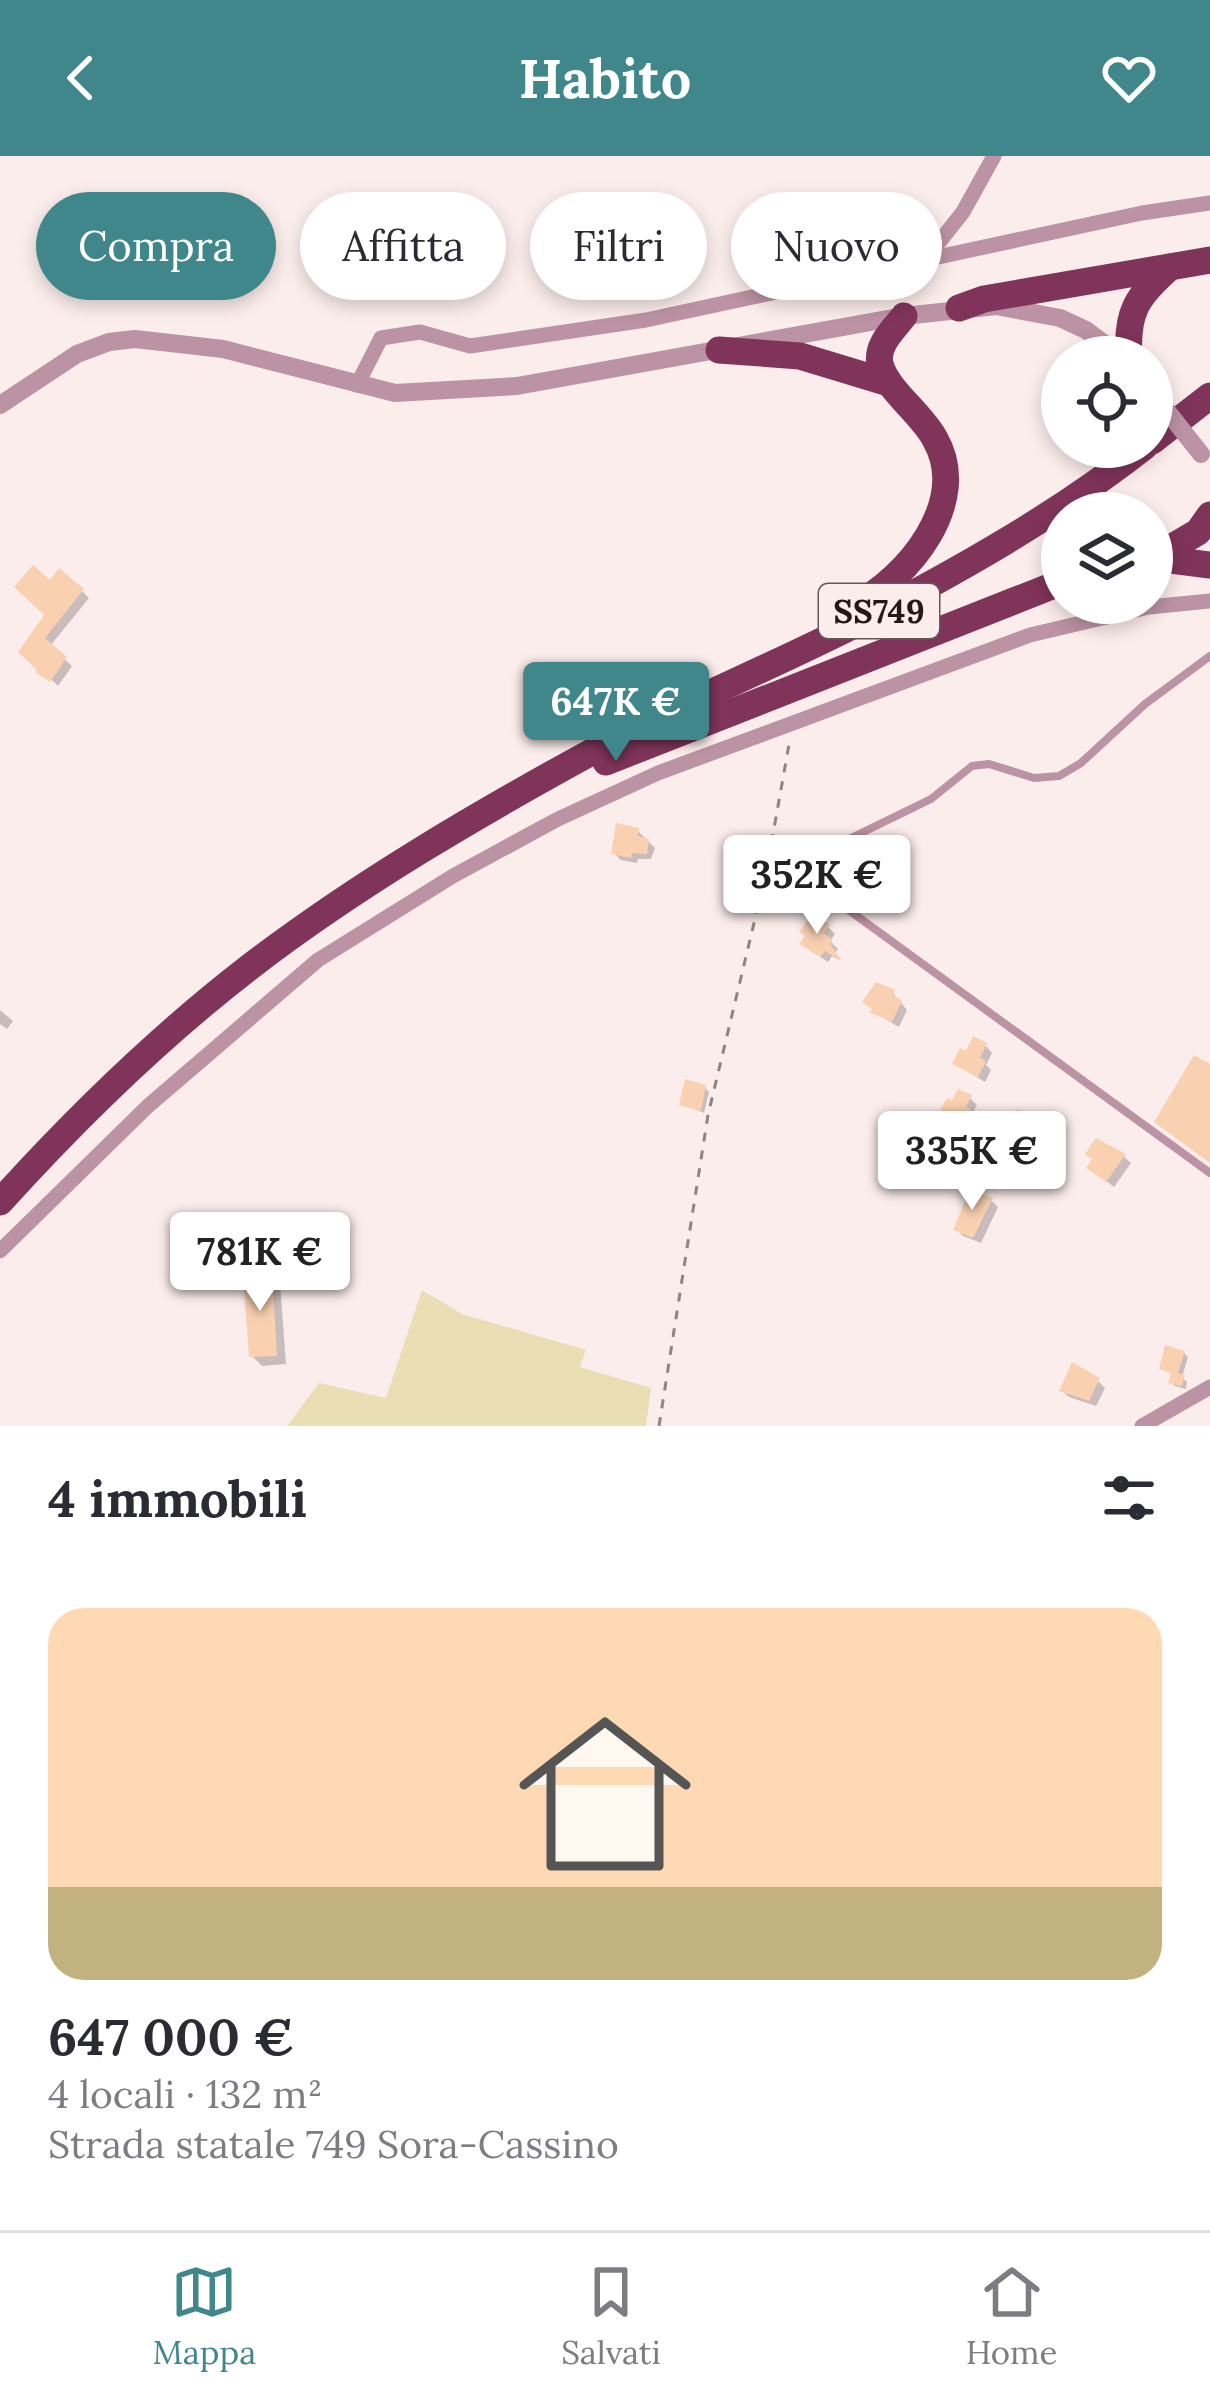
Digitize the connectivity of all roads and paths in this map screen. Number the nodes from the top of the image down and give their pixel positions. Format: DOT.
graph roads {
  1 [pos="994,156"];
  2 [pos="1210,203"];
  3 [pos="942,239"];
  4 [pos="942,256"];
  5 [pos="1210,260"];
  6 [pos="1170,267"];
  7 [pos="739,300"];
  8 [pos="959,308"];
  9 [pos="904,316"];
  10 [pos="1095,336"];
  11 [pos="1126,336"];
  12 [pos="719,350"];
  13 [pos="889,383"];
  14 [pos="357,385"];
  15 [pos="1210,396"];
  16 [pos="0,405"];
  17 [pos="1173,419"];
  18 [pos="1173,425"];
  19 [pos="1205,459"];
  20 [pos="1117,468"];
  21 [pos="1210,515"];
  22 [pos="1173,547"];
  23 [pos="1173,560"];
  24 [pos="1210,565"];
  25 [pos="1041,590"];
  26 [pos="1210,601"];
  27 [pos="1210,656"];
  28 [pos="794,722"];
  29 [pos="598,749"];
  30 [pos="446,838"];
  31 [pos="1210,1173"];
  32 [pos="0,1202"];
  33 [pos="0,1251"];
  34 [pos="1210,1387"];
  35 [pos="659,1426"];
  36 [pos="1142,1426"];
  1 -- 3 [label="street"];
  2 -- 4 [label="street"];
  5 -- 6 [label="highway"];
  6 -- 8 [label="highway"];
  6 -- 11 [label="highway"];
  7 -- 14 [label="street"];
  8 -- 9 [label="street"];
  8 -- 10 [label="street"];
  9 -- 12 [label="street"];
  9 -- 13 [label="highway"];
  12 -- 13 [label="highway"];
  12 -- 14 [label="street"];
  13 -- 29 [label="highway"];
  14 -- 16 [label="street"];
  15 -- 18 [label="highway"];
  17 -- 19 [label="street, bridge"];
  20 -- 29 [label="highway, SS749"];
  21 -- 22 [label="highway"];
  23 -- 24 [label="highway"];
  25 -- 30 [label="highway"];
  26 -- 28 [label="street"];
  27 -- 31 [label="lane"];
  28 -- 33 [label="street"];
  28 -- 35 [label="path"];
  29 -- 30 [label="highway, SS749"];
  30 -- 32 [label="highway, SS749"];
  34 -- 36 [label="street"];
}
